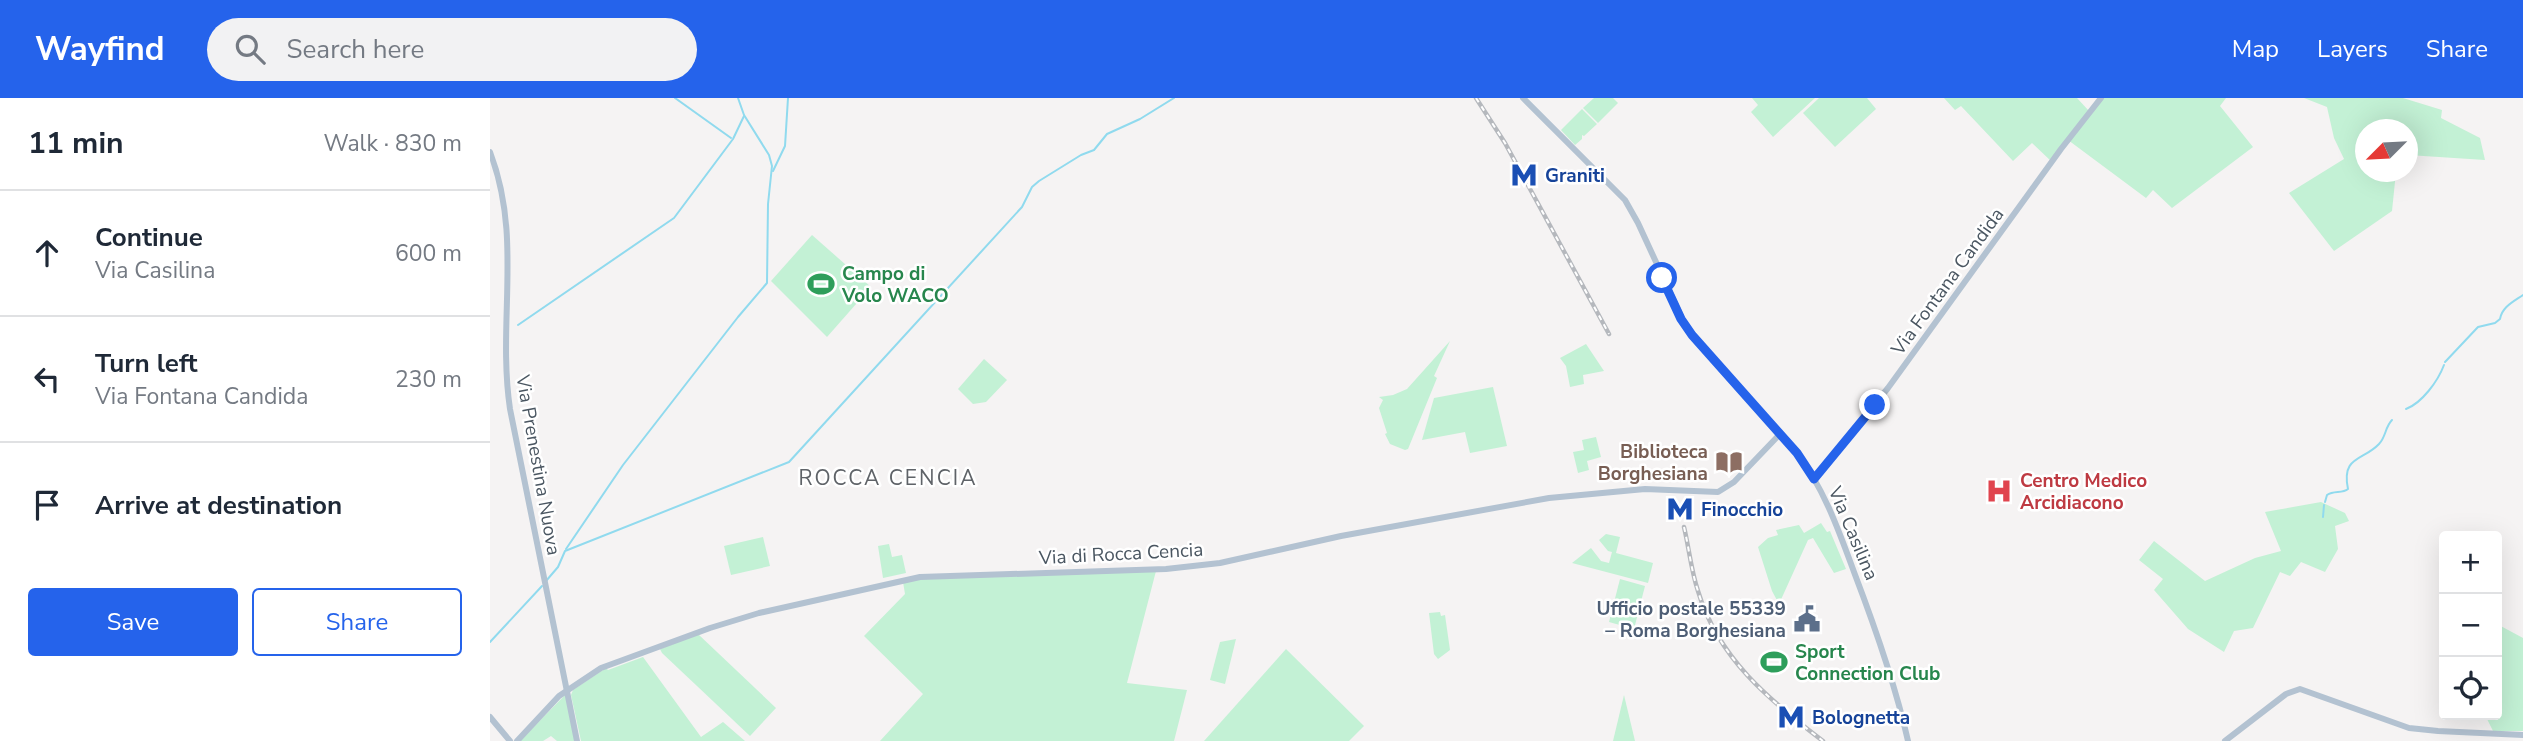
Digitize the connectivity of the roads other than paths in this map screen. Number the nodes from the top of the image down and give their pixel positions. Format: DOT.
graph roads {
  1 [pos="1523,98"];
  2 [pos="2101,98"];
  3 [pos="490,152"];
  4 [pos="1780,434"];
  5 [pos="1814,479"];
  6 [pos="567,690"];
  7 [pos="490,717"];
  8 [pos="2523,735"];
  9 [pos="510,741"];
  10 [pos="517,741"];
  11 [pos="578,741"];
  12 [pos="1908,741"];
  13 [pos="2225,741"];
  1 -- 4 [label="main road, Via Casilina"];
  2 -- 5 [label="main road, Via Fontana Candida"];
  3 -- 6 [label="main road, Via Prenestina Nuova"];
  4 -- 5 [label="main road, Via Casilina"];
  4 -- 6 [label="main road, Via di Rocca Cencia"];
  5 -- 12 [label="main road, Via Casilina"];
  6 -- 10 [label="main road, Via di Rocca Cencia"];
  6 -- 11 [label="main road, Via Prenestina Nuova"];
  7 -- 9 [label="main road"];
  8 -- 13 [label="main road"];
}
